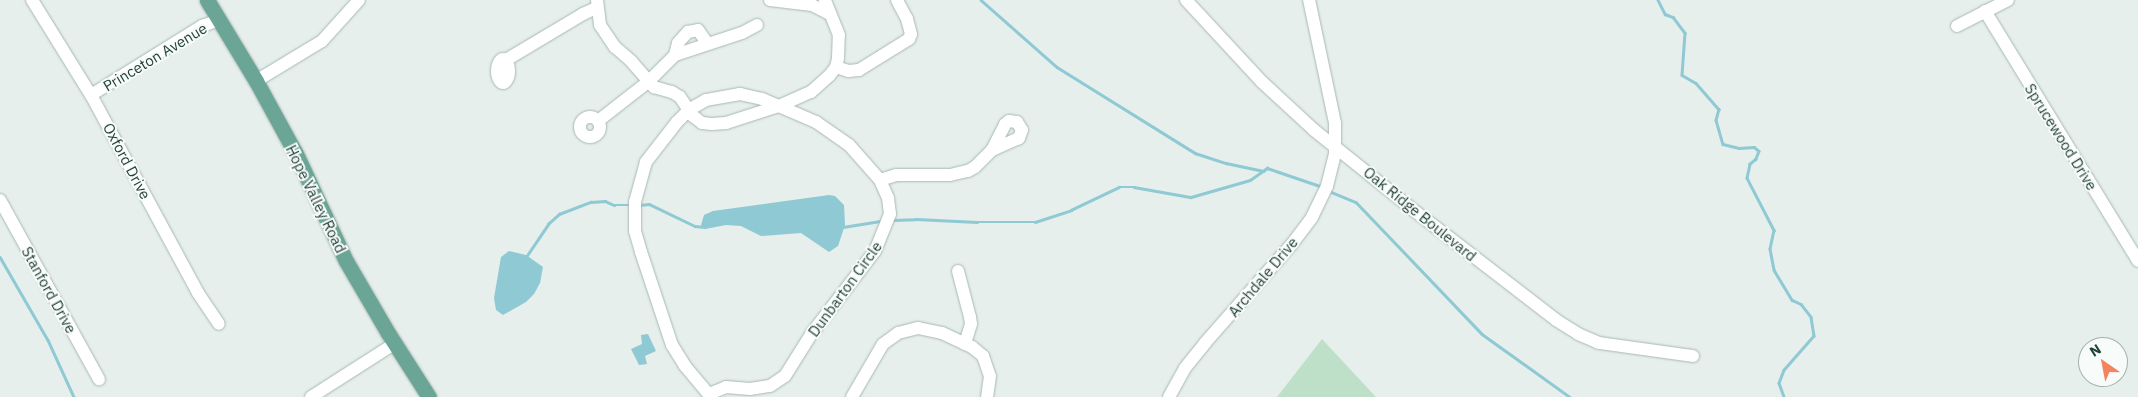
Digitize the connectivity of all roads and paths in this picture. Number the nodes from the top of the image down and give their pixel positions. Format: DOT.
graph roads {
  1 [pos="32,0"];
  2 [pos="206,0"];
  3 [pos="359,0"];
  4 [pos="770,0"];
  5 [pos="825,0"];
  6 [pos="897,0"];
  7 [pos="1186,0"];
  8 [pos="1309,0"];
  9 [pos="2008,0"];
  10 [pos="596,4"];
  11 [pos="1985,11"];
  12 [pos="828,13"];
  13 [pos="219,20"];
  14 [pos="756,25"];
  15 [pos="1957,26"];
  16 [pos="506,60"];
  17 [pos="836,67"];
  18 [pos="256,81"];
  19 [pos="648,82"];
  20 [pos="91,95"];
  21 [pos="779,106"];
  22 [pos="689,110"];
  23 [pos="598,121"];
  24 [pos="1335,146"];
  25 [pos="992,150"];
  26 [pos="880,180"];
  27 [pos="0,200"];
  28 [pos="2138,261"];
  29 [pos="958,271"];
  30 [pos="220,324"];
  31 [pos="394,344"];
  32 [pos="965,344"];
  33 [pos="1693,356"];
  34 [pos="98,379"];
  35 [pos="710,396"];
  36 [pos="311,397"];
  37 [pos="429,397"];
  38 [pos="852,397"];
  39 [pos="987,397"];
  40 [pos="1169,397"];
  1 -- 20 [label="street, Oxford Drive"];
  2 -- 13 [label="main road, Hope Valley Road"];
  3 -- 18 [label="street"];
  4 -- 12 [label="street"];
  5 -- 12 [label="street"];
  6 -- 17 [label="street"];
  7 -- 24 [label="street, Oak Ridge Boulevard"];
  8 -- 24 [label="street, Archdale Drive"];
  9 -- 11 [label="street"];
  10 -- 16 [label="street"];
  10 -- 19 [label="street"];
  11 -- 15 [label="street"];
  11 -- 28 [label="street, Sprucewood Drive"];
  12 -- 17 [label="street"];
  13 -- 18 [label="main road, Hope Valley Road"];
  13 -- 20 [label="street, Princeton Avenue"];
  14 -- 19 [label="street"];
  17 -- 21 [label="street"];
  18 -- 31 [label="main road, Hope Valley Road"];
  19 -- 22 [label="street"];
  19 -- 23 [label="street"];
  20 -- 30 [label="street, Oxford Drive"];
  21 -- 22 [label="street, Dunbarton Circle"];
  21 -- 22 [label="street"];
  21 -- 26 [label="street, Dunbarton Circle"];
  22 -- 35 [label="street, Dunbarton Circle"];
  24 -- 33 [label="street, Oak Ridge Boulevard"];
  24 -- 40 [label="street, Archdale Drive"];
  25 -- 26 [label="street"];
  26 -- 35 [label="street, Dunbarton Circle"];
  27 -- 34 [label="street, Stanford Drive"];
  29 -- 32 [label="street"];
  31 -- 36 [label="street"];
  31 -- 37 [label="main road, Hope Valley Road"];
  32 -- 38 [label="street"];
  32 -- 39 [label="street"];
}
